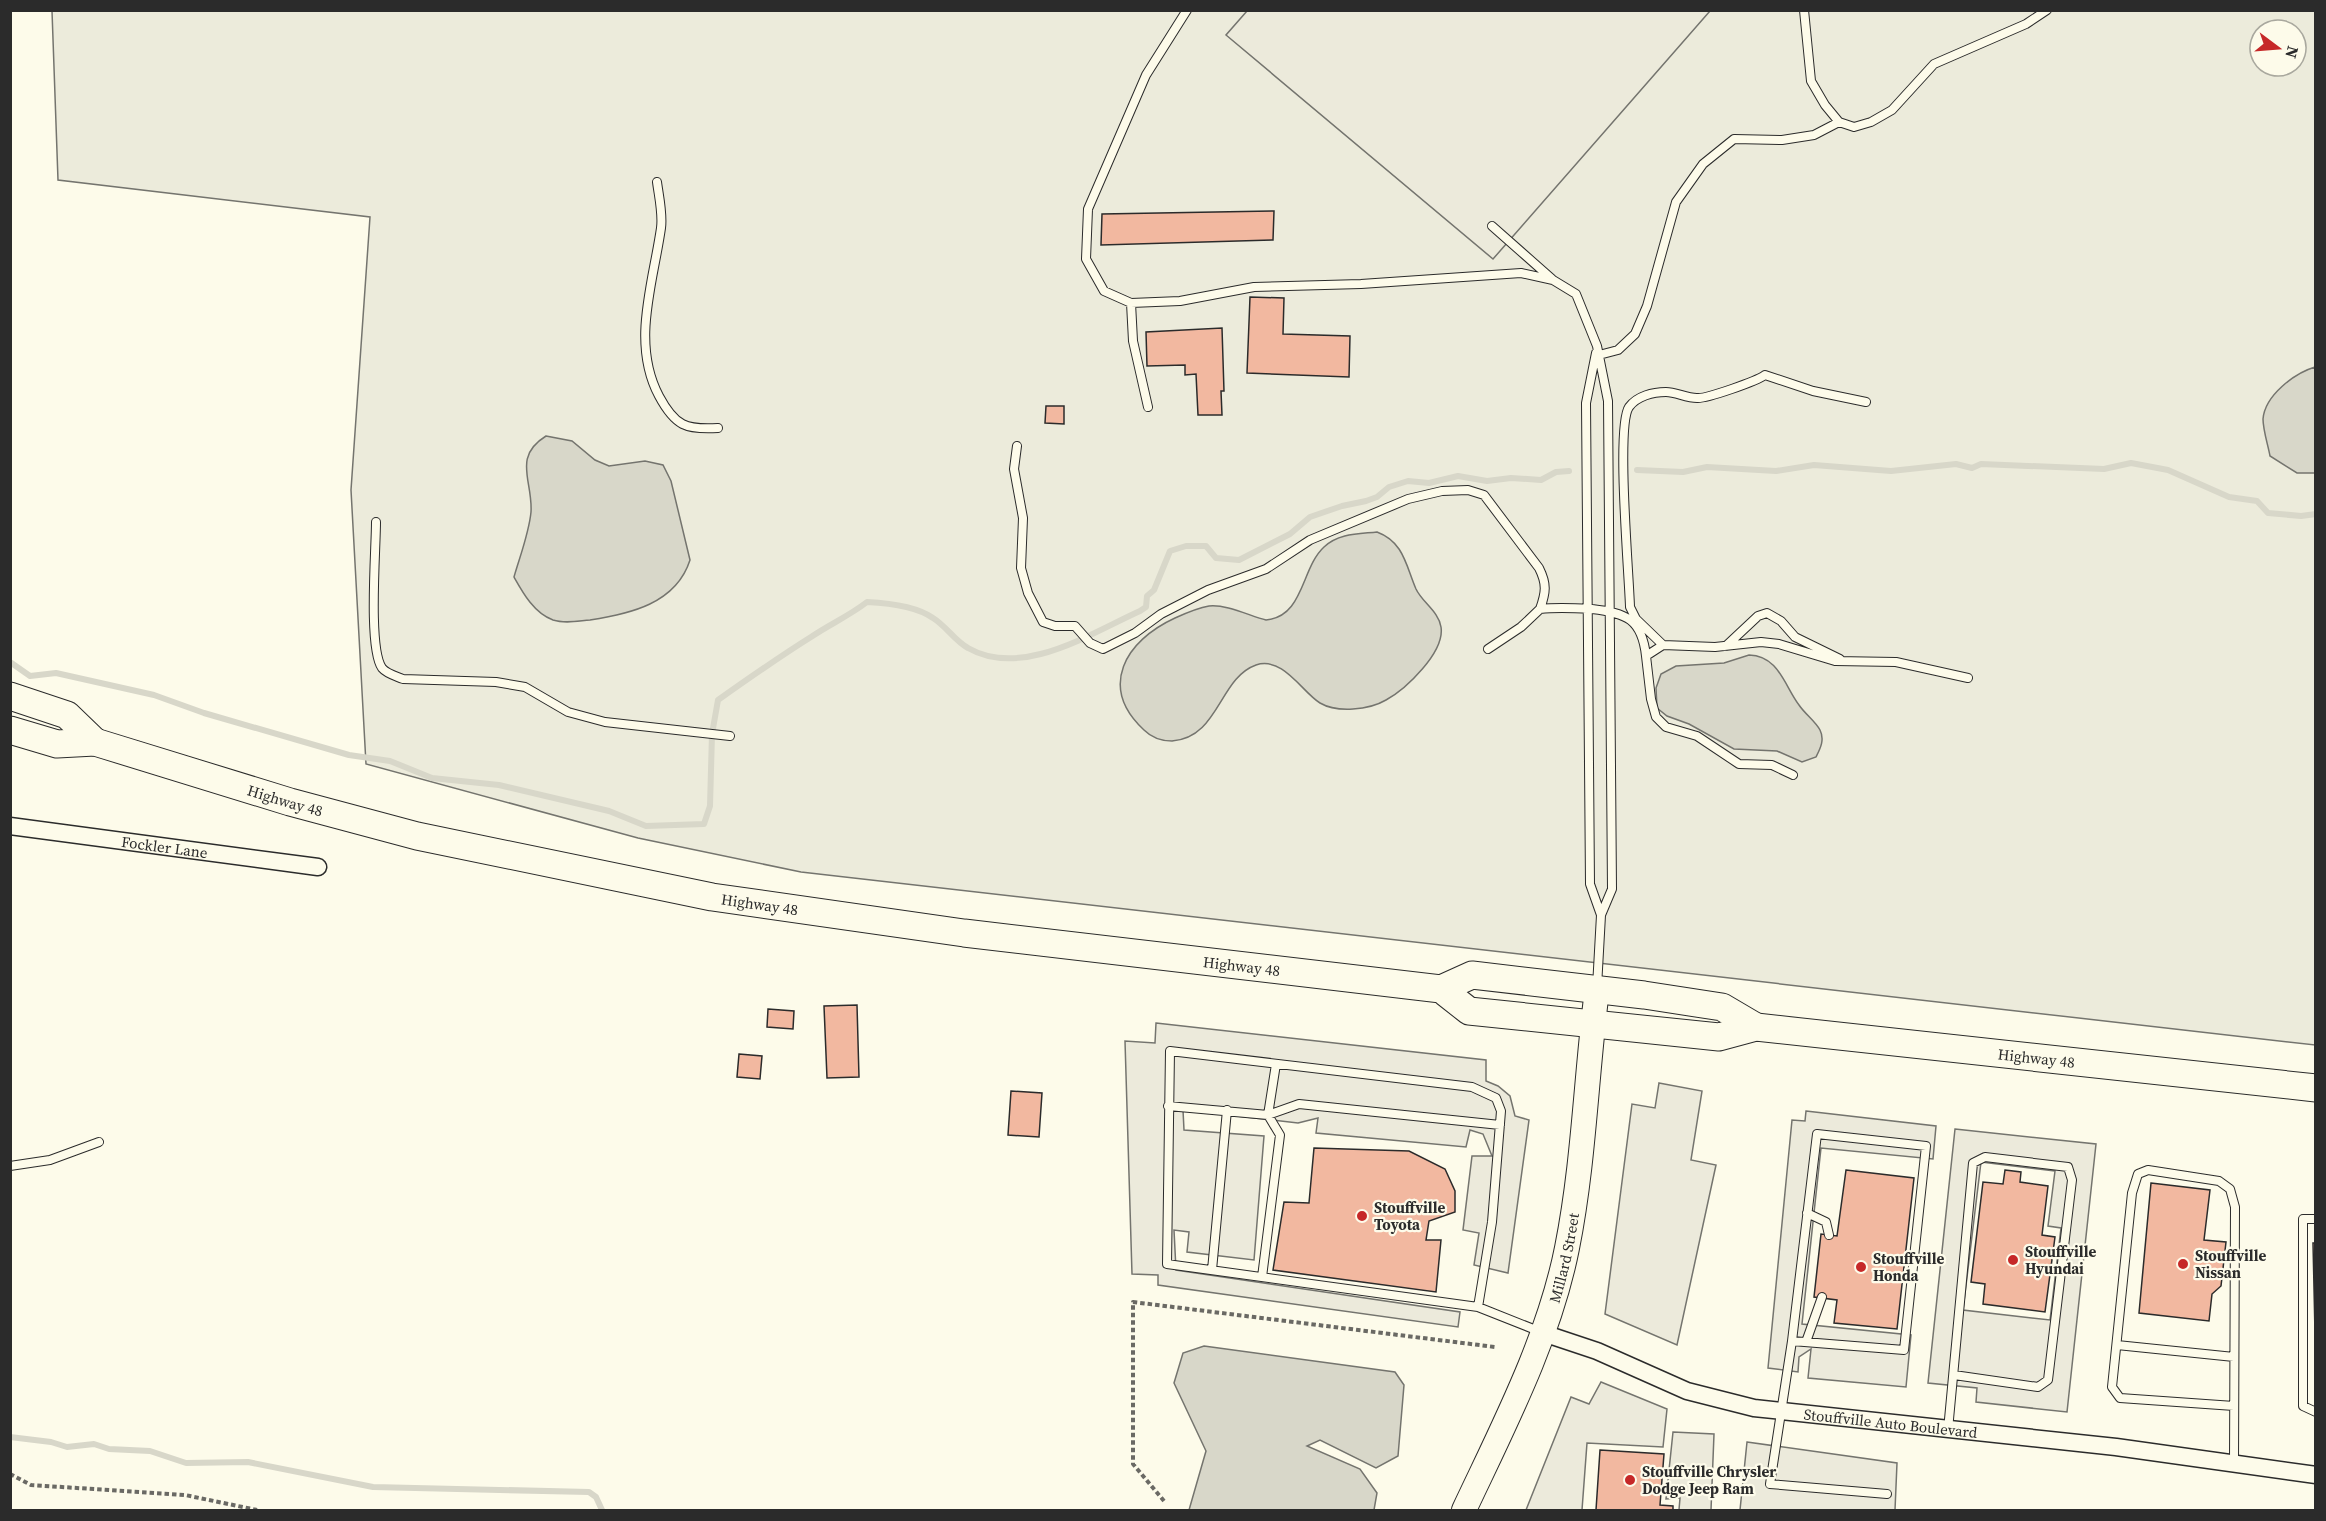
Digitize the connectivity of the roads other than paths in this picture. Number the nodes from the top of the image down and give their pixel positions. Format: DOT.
graph roads {
  1 [pos="1186,10"];
  2 [pos="1804,10"];
  3 [pos="2047,10"];
  4 [pos="1839,122"];
  5 [pos="657,182"];
  6 [pos="1492,226"];
  7 [pos="1553,280"];
  8 [pos="1131,303"];
  9 [pos="1598,351"];
  10 [pos="1866,402"];
  11 [pos="1148,407"];
  12 [pos="718,428"];
  13 [pos="1017,446"];
  14 [pos="376,522"];
  15 [pos="1540,609"];
  16 [pos="1588,609"];
  17 [pos="1610,611"];
  18 [pos="1663,645"];
  19 [pos="1726,646"];
  20 [pos="1488,649"];
  21 [pos="1646,656"];
  22 [pos="1846,661"];
  23 [pos="1968,678"];
  24 [pos="10,696"];
  25 [pos="10,730"];
  26 [pos="727,736"];
  27 [pos="95,742"];
  28 [pos="1793,775"];
  29 [pos="10,826"];
  30 [pos="318,867"];
  31 [pos="1601,915"];
  32 [pos="1441,989"];
  33 [pos="1597,990"];
  34 [pos="1593,1023"];
  35 [pos="1756,1027"];
  36 [pos="1276,1064"];
  37 [pos="2316,1088"];
  38 [pos="1168,1106"];
  39 [pos="1227,1110"];
  40 [pos="1268,1115"];
  41 [pos="1500,1125"];
  42 [pos="99,1142"];
  43 [pos="10,1166"];
  44 [pos="1807,1213"];
  45 [pos="2316,1219"];
  46 [pos="1829,1235"];
  47 [pos="1212,1270"];
  48 [pos="1262,1277"];
  49 [pos="1822,1297"];
  50 [pos="1478,1307"];
  51 [pos="1543,1333"];
  52 [pos="1792,1341"];
  53 [pos="1806,1342"];
  54 [pos="2117,1345"];
  55 [pos="2234,1357"];
  56 [pos="1953,1375"];
  57 [pos="2234,1407"];
  58 [pos="1782,1411"];
  59 [pos="2316,1412"];
  60 [pos="1948,1430"];
  61 [pos="2242,1463"];
  62 [pos="2316,1475"];
  63 [pos="1887,1494"];
  64 [pos="1464,1510"];
  1 -- 8 [label="lane"];
  2 -- 4 [label="lane"];
  3 -- 4 [label="lane"];
  4 -- 9 [label="lane"];
  5 -- 12 [label="lane"];
  6 -- 7 [label="lane"];
  7 -- 8 [label="lane"];
  7 -- 9 [label="lane"];
  8 -- 11 [label="lane"];
  9 -- 16 [label="lane"];
  9 -- 17 [label="lane"];
  10 -- 18 [label="lane"];
  13 -- 15 [label="lane"];
  14 -- 26 [label="lane"];
  15 -- 16 [label="lane"];
  15 -- 20 [label="lane"];
  16 -- 17 [label="lane"];
  16 -- 31 [label="lane"];
  17 -- 21 [label="lane"];
  17 -- 31 [label="lane"];
  18 -- 19 [label="lane"];
  18 -- 21 [label="lane"];
  19 -- 22 [label="lane"];
  19 -- 22 [label="lane"];
  21 -- 28 [label="lane"];
  22 -- 23 [label="lane"];
  24 -- 27 [label="main road, Highway 48"];
  25 -- 27 [label="main road, Highway 48"];
  27 -- 32 [label="main road, Highway 48"];
  29 -- 30 [label="street, Fockler Lane"];
  31 -- 33 [label="lane"];
  32 -- 33 [label="main road, Highway 48"];
  32 -- 34 [label="main road, Highway 48"];
  33 -- 34 [label="street, Millard Street"];
  33 -- 35 [label="main road, Highway 48"];
  34 -- 35 [label="main road, Highway 48"];
  34 -- 51 [label="street, Millard Street"];
  35 -- 37 [label="main road, Highway 48"];
  36 -- 38 [label="lane"];
  36 -- 40 [label="lane"];
  36 -- 41 [label="lane"];
  38 -- 39 [label="lane"];
  38 -- 47 [label="lane"];
  39 -- 40 [label="lane"];
  39 -- 47 [label="lane"];
  40 -- 41 [label="lane"];
  40 -- 48 [label="lane"];
  41 -- 50 [label="lane"];
  42 -- 43 [label="lane"];
  44 -- 46 [label="lane"];
  44 -- 52 [label="lane"];
  44 -- 53 [label="lane"];
  45 -- 59 [label="lane"];
  47 -- 48 [label="lane"];
  48 -- 50 [label="lane"];
  49 -- 53 [label="lane"];
  50 -- 51 [label="lane"];
  51 -- 58 [label="street, Stouffville Auto Boulevard"];
  51 -- 64 [label="street, Millard Street"];
  52 -- 53 [label="lane"];
  52 -- 58 [label="lane"];
  54 -- 55 [label="lane"];
  54 -- 55 [label="lane"];
  54 -- 57 [label="lane"];
  55 -- 57 [label="lane"];
  56 -- 56 [label="lane"];
  56 -- 60 [label="lane"];
  57 -- 61 [label="lane"];
  58 -- 60 [label="street, Stouffville Auto Boulevard"];
  58 -- 63 [label="lane"];
  60 -- 61 [label="street, Stouffville Auto Boulevard"];
  61 -- 62 [label="street, Stouffville Auto Boulevard"];
}
